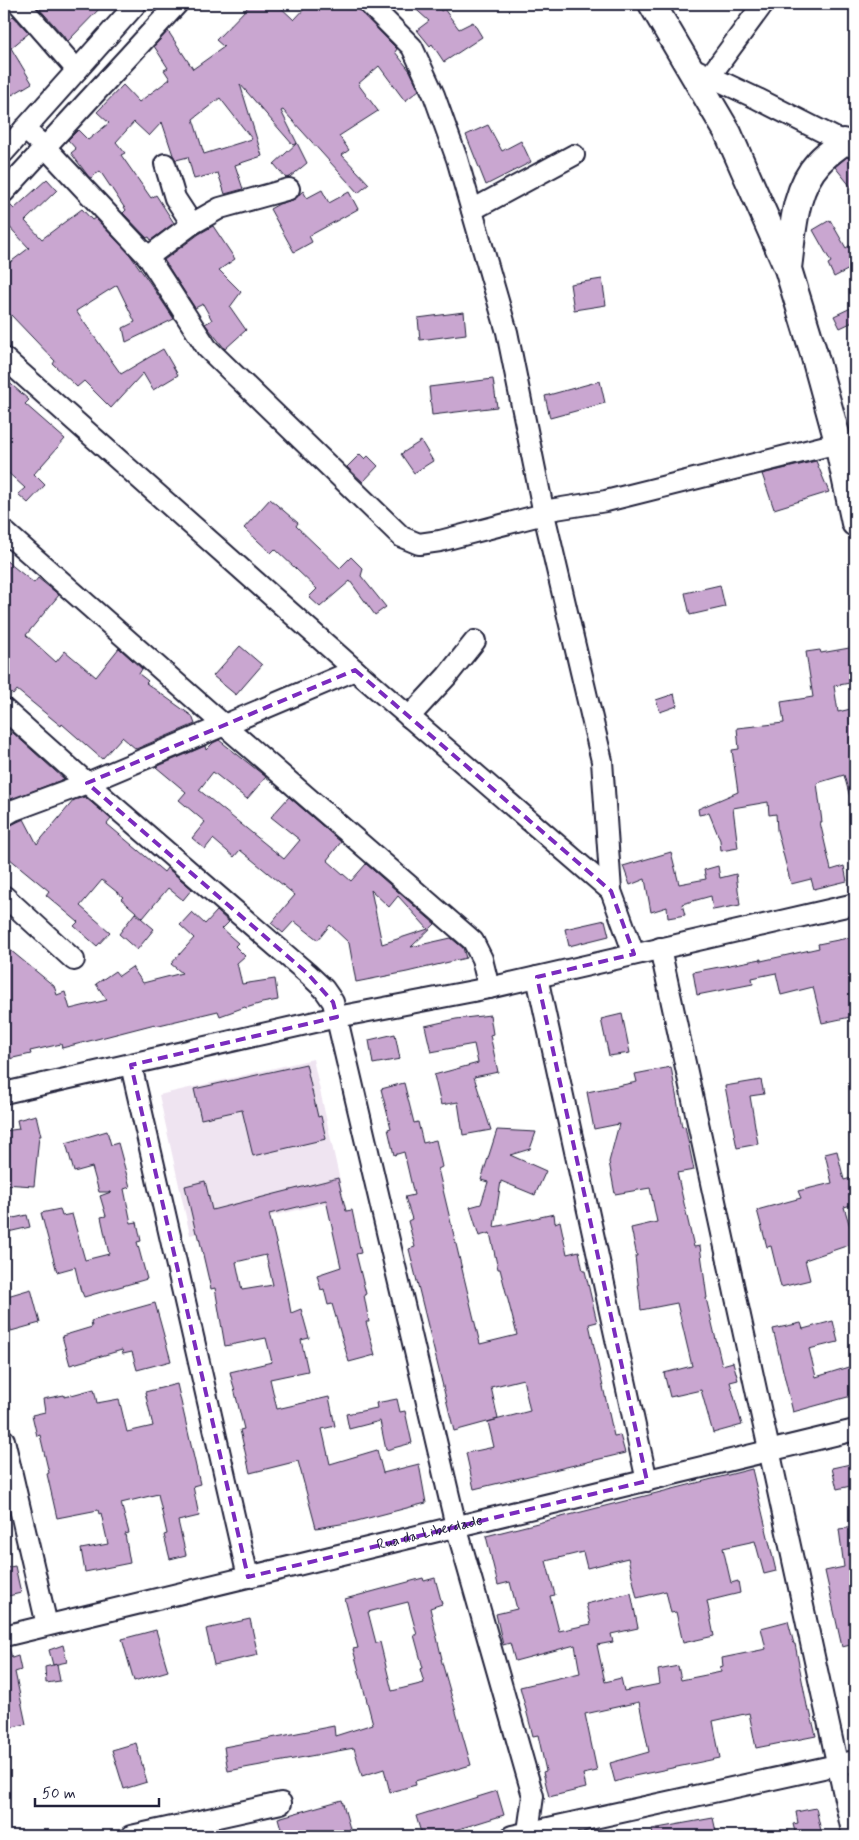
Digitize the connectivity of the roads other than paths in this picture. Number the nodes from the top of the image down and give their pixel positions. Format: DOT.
graph roads {
  1 [pos="19,4"];
  2 [pos="136,4"];
  3 [pos="177,4"];
  4 [pos="369,4"];
  5 [pos="652,4"];
  6 [pos="763,4"];
  7 [pos="77,70"];
  8 [pos="700,71"];
  9 [pos="24,130"];
  10 [pos="849,145"];
  11 [pos="46,148"];
  12 [pos="4,152"];
  13 [pos="574,155"];
  14 [pos="165,164"];
  15 [pos="289,189"];
  16 [pos="4,192"];
  17 [pos="472,210"];
  18 [pos="192,224"];
  19 [pos="148,257"];
  20 [pos="788,269"];
  21 [pos="4,358"];
  22 [pos="838,443"];
  23 [pos="543,513"];
  24 [pos="855,523"];
  25 [pos="4,531"];
  26 [pos="475,641"];
  27 [pos="355,670"];
  28 [pos="4,709"];
  29 [pos="409,717"];
  30 [pos="224,726"];
  31 [pos="87,783"];
  32 [pos="4,816"];
  33 [pos="611,891"];
  34 [pos="4,896"];
  35 [pos="855,904"];
  36 [pos="660,948"];
  37 [pos="634,954"];
  38 [pos="74,960"];
  39 [pos="537,977"];
  40 [pos="489,988"];
  41 [pos="337,1017"];
  42 [pos="131,1065"];
  43 [pos="4,1093"];
  44 [pos="855,1430"];
  45 [pos="4,1440"];
  46 [pos="769,1452"];
  47 [pos="647,1481"];
  48 [pos="456,1526"];
  49 [pos="248,1577"];
  50 [pos="47,1626"];
  51 [pos="4,1636"];
  52 [pos="846,1763"];
  53 [pos="281,1803"];
  54 [pos="520,1834"];
  55 [pos="131,1836"];
  56 [pos="853,1836"];
  1 -- 7 [label="street"];
  2 -- 7 [label="street"];
  3 -- 11 [label="street"];
  4 -- 17 [label="street"];
  5 -- 8 [label="main road"];
  6 -- 8 [label="street"];
  7 -- 9 [label="street"];
  8 -- 10 [label="street"];
  8 -- 20 [label="main road"];
  9 -- 11 [label="street"];
  9 -- 12 [label="street"];
  10 -- 20 [label="main road"];
  11 -- 16 [label="street"];
  11 -- 19 [label="street"];
  13 -- 17 [label="street"];
  14 -- 18 [label="street"];
  15 -- 18 [label="street"];
  17 -- 23 [label="street"];
  18 -- 19 [label="street"];
  19 -- 23 [label="street"];
  20 -- 22 [label="main road"];
  21 -- 27 [label="street"];
  22 -- 23 [label="street"];
  22 -- 24 [label="main road"];
  23 -- 33 [label="street"];
  25 -- 30 [label="street"];
  26 -- 29 [label="street"];
  27 -- 29 [label="street"];
  27 -- 30 [label="street"];
  28 -- 31 [label="street"];
  29 -- 33 [label="street"];
  30 -- 31 [label="street"];
  30 -- 40 [label="street"];
  31 -- 32 [label="street"];
  31 -- 41 [label="street"];
  33 -- 37 [label="street"];
  34 -- 38 [label="street"];
  35 -- 36 [label="street"];
  36 -- 37 [label="street"];
  36 -- 46 [label="street"];
  37 -- 39 [label="street"];
  39 -- 40 [label="street"];
  39 -- 47 [label="street"];
  40 -- 41 [label="street"];
  41 -- 42 [label="street"];
  41 -- 48 [label="street"];
  42 -- 43 [label="street"];
  42 -- 49 [label="street"];
  44 -- 46 [label="street, Rua da Liberdade"];
  45 -- 50 [label="street"];
  46 -- 47 [label="street, Rua da Liberdade"];
  46 -- 52 [label="street"];
  47 -- 48 [label="street, Rua da Liberdade"];
  48 -- 49 [label="street, Rua da Liberdade"];
  48 -- 54 [label="street"];
  49 -- 50 [label="street, Rua da Liberdade"];
  50 -- 51 [label="street, Rua da Liberdade"];
  52 -- 54 [label="street"];
  52 -- 56 [label="street"];
  53 -- 55 [label="street"];
}
